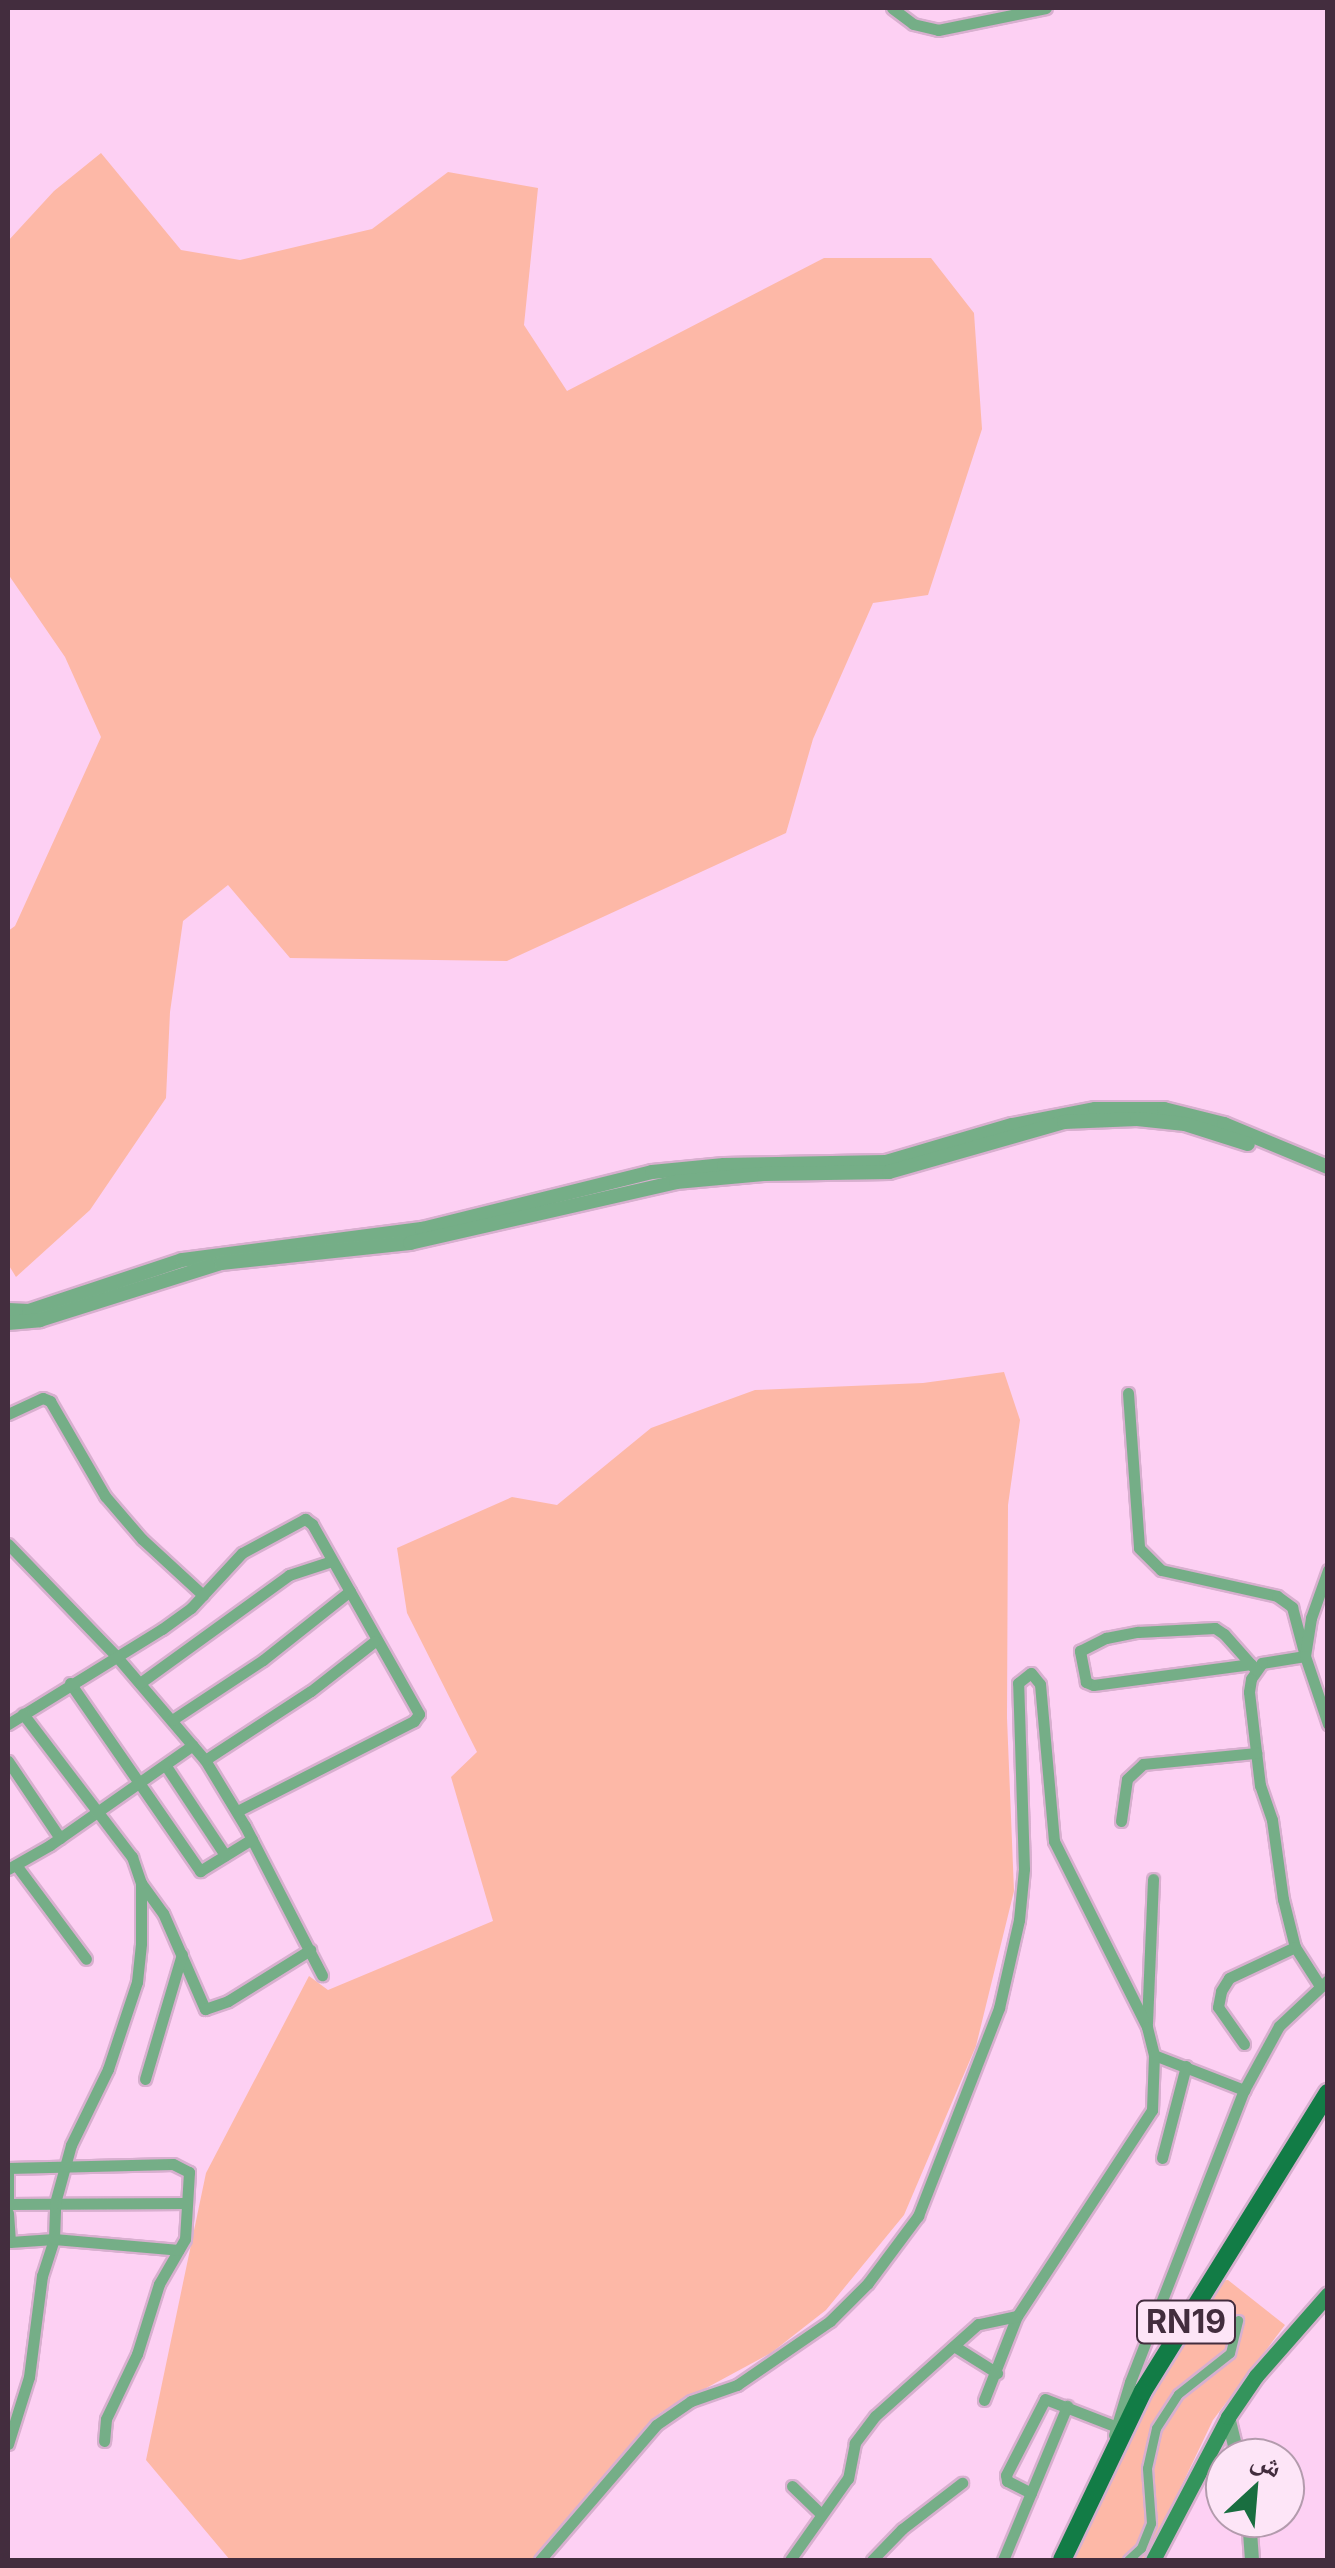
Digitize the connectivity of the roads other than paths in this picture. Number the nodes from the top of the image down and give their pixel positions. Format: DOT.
graph roads {
  1 [pos="892,8"];
  2 [pos="975,8"];
  3 [pos="1046,8"];
  4 [pos="976,25"];
  5 [pos="1328,1168"];
  6 [pos="1328,1176"];
  7 [pos="8,1310"];
  8 [pos="8,1323"];
  9 [pos="1128,1393"];
  10 [pos="8,1414"];
  11 [pos="8,1544"];
  12 [pos="332,1560"];
  13 [pos="1328,1570"];
  14 [pos="350,1591"];
  15 [pos="204,1595"];
  16 [pos="376,1641"];
  17 [pos="1306,1656"];
  18 [pos="117,1657"];
  19 [pos="1254,1667"];
  20 [pos="140,1683"];
  21 [pos="70,1684"];
  22 [pos="22,1714"];
  23 [pos="172,1720"];
  24 [pos="8,1724"];
  25 [pos="1328,1724"];
  26 [pos="193,1745"];
  27 [pos="1256,1753"];
  28 [pos="205,1760"];
  29 [pos="8,1761"];
  30 [pos="166,1766"];
  31 [pos="139,1783"];
  32 [pos="237,1811"];
  33 [pos="98,1812"];
  34 [pos="1121,1821"];
  35 [pos="60,1838"];
  36 [pos="252,1839"];
  37 [pos="225,1855"];
  38 [pos="12,1867"];
  39 [pos="1153,1879"];
  40 [pos="142,1882"];
  41 [pos="1295,1947"];
  42 [pos="310,1950"];
  43 [pos="182,1954"];
  44 [pos="86,1958"];
  45 [pos="322,1975"];
  46 [pos="1324,1983"];
  47 [pos="1147,2027"];
  48 [pos="1244,2044"];
  49 [pos="1154,2054"];
  50 [pos="1186,2066"];
  51 [pos="145,2079"];
  52 [pos="1244,2090"];
  53 [pos="1328,2093"];
  54 [pos="1162,2158"];
  55 [pos="67,2166"];
  56 [pos="8,2168"];
  57 [pos="8,2202"];
  58 [pos="187,2203"];
  59 [pos="55,2204"];
  60 [pos="8,2213"];
  61 [pos="54,2240"];
  62 [pos="179,2250"];
  63 [pos="1328,2294"];
  64 [pos="1017,2316"];
  65 [pos="1238,2320"];
  66 [pos="954,2346"];
  67 [pos="997,2373"];
  68 [pos="984,2400"];
  69 [pos="1067,2406"];
  70 [pos="1228,2416"];
  71 [pos="10,2420"];
  72 [pos="1117,2426"];
  73 [pos="1233,2438"];
  74 [pos="104,2440"];
  75 [pos="8,2444"];
  76 [pos="1105,2462"];
  77 [pos="962,2483"];
  78 [pos="792,2486"];
  79 [pos="1031,2493"];
  80 [pos="821,2514"];
  81 [pos="540,2560"];
  82 [pos="790,2560"];
  83 [pos="872,2560"];
  84 [pos="1003,2560"];
  85 [pos="1062,2560"];
  86 [pos="1128,2560"];
  87 [pos="1154,2560"];
  1 -- 4 [label="street"];
  2 -- 4 [label="street"];
  3 -- 4 [label="street"];
  5 -- 7 [label="street"];
  6 -- 8 [label="street"];
  9 -- 17 [label="street"];
  10 -- 15 [label="street"];
  11 -- 18 [label="street"];
  12 -- 14 [label="street"];
  12 -- 15 [label="street"];
  12 -- 20 [label="street"];
  13 -- 17 [label="street"];
  14 -- 16 [label="street"];
  14 -- 23 [label="street"];
  15 -- 18 [label="street"];
  16 -- 28 [label="street"];
  16 -- 32 [label="street"];
  17 -- 19 [label="street"];
  17 -- 25 [label="street"];
  18 -- 20 [label="street"];
  18 -- 21 [label="street"];
  19 -- 19 [label="street"];
  19 -- 27 [label="street"];
  20 -- 23 [label="street"];
  21 -- 22 [label="street"];
  21 -- 31 [label="street"];
  22 -- 24 [label="street"];
  22 -- 33 [label="street"];
  23 -- 26 [label="street"];
  26 -- 28 [label="street"];
  26 -- 30 [label="street"];
  27 -- 34 [label="street"];
  27 -- 41 [label="street"];
  28 -- 32 [label="street"];
  29 -- 35 [label="street"];
  30 -- 31 [label="street"];
  30 -- 37 [label="street"];
  31 -- 33 [label="street"];
  31 -- 37 [label="street"];
  32 -- 36 [label="street"];
  33 -- 35 [label="street"];
  33 -- 40 [label="street"];
  35 -- 38 [label="street"];
  36 -- 37 [label="street"];
  36 -- 42 [label="street"];
  38 -- 44 [label="street"];
  39 -- 47 [label="street"];
  40 -- 43 [label="street"];
  40 -- 55 [label="street"];
  41 -- 46 [label="street"];
  41 -- 48 [label="street"];
  42 -- 43 [label="street"];
  42 -- 45 [label="street"];
  43 -- 51 [label="street"];
  46 -- 52 [label="street"];
  47 -- 49 [label="street"];
  47 -- 81 [label="street"];
  49 -- 50 [label="street"];
  49 -- 64 [label="street"];
  50 -- 52 [label="street"];
  50 -- 54 [label="street"];
  52 -- 72 [label="street"];
  53 -- 76 [label="main road, RN19"];
  55 -- 56 [label="street"];
  55 -- 58 [label="street"];
  55 -- 59 [label="street"];
  56 -- 57 [label="street"];
  57 -- 59 [label="street"];
  58 -- 59 [label="street"];
  58 -- 62 [label="street"];
  59 -- 61 [label="street"];
  60 -- 61 [label="street"];
  61 -- 62 [label="street"];
  61 -- 71 [label="street"];
  62 -- 74 [label="street"];
  63 -- 70 [label="main road"];
  64 -- 66 [label="street"];
  64 -- 67 [label="street"];
  65 -- 86 [label="street"];
  66 -- 67 [label="street"];
  66 -- 80 [label="street"];
  67 -- 68 [label="street"];
  69 -- 72 [label="street"];
  69 -- 79 [label="street"];
  69 -- 79 [label="street"];
  70 -- 73 [label="street"];
  70 -- 87 [label="main road"];
  71 -- 75 [label="street"];
  72 -- 76 [label="street"];
  76 -- 85 [label="main road, RN19"];
  77 -- 83 [label="street"];
  78 -- 80 [label="street"];
  79 -- 84 [label="street"];
  80 -- 82 [label="street"];
}
